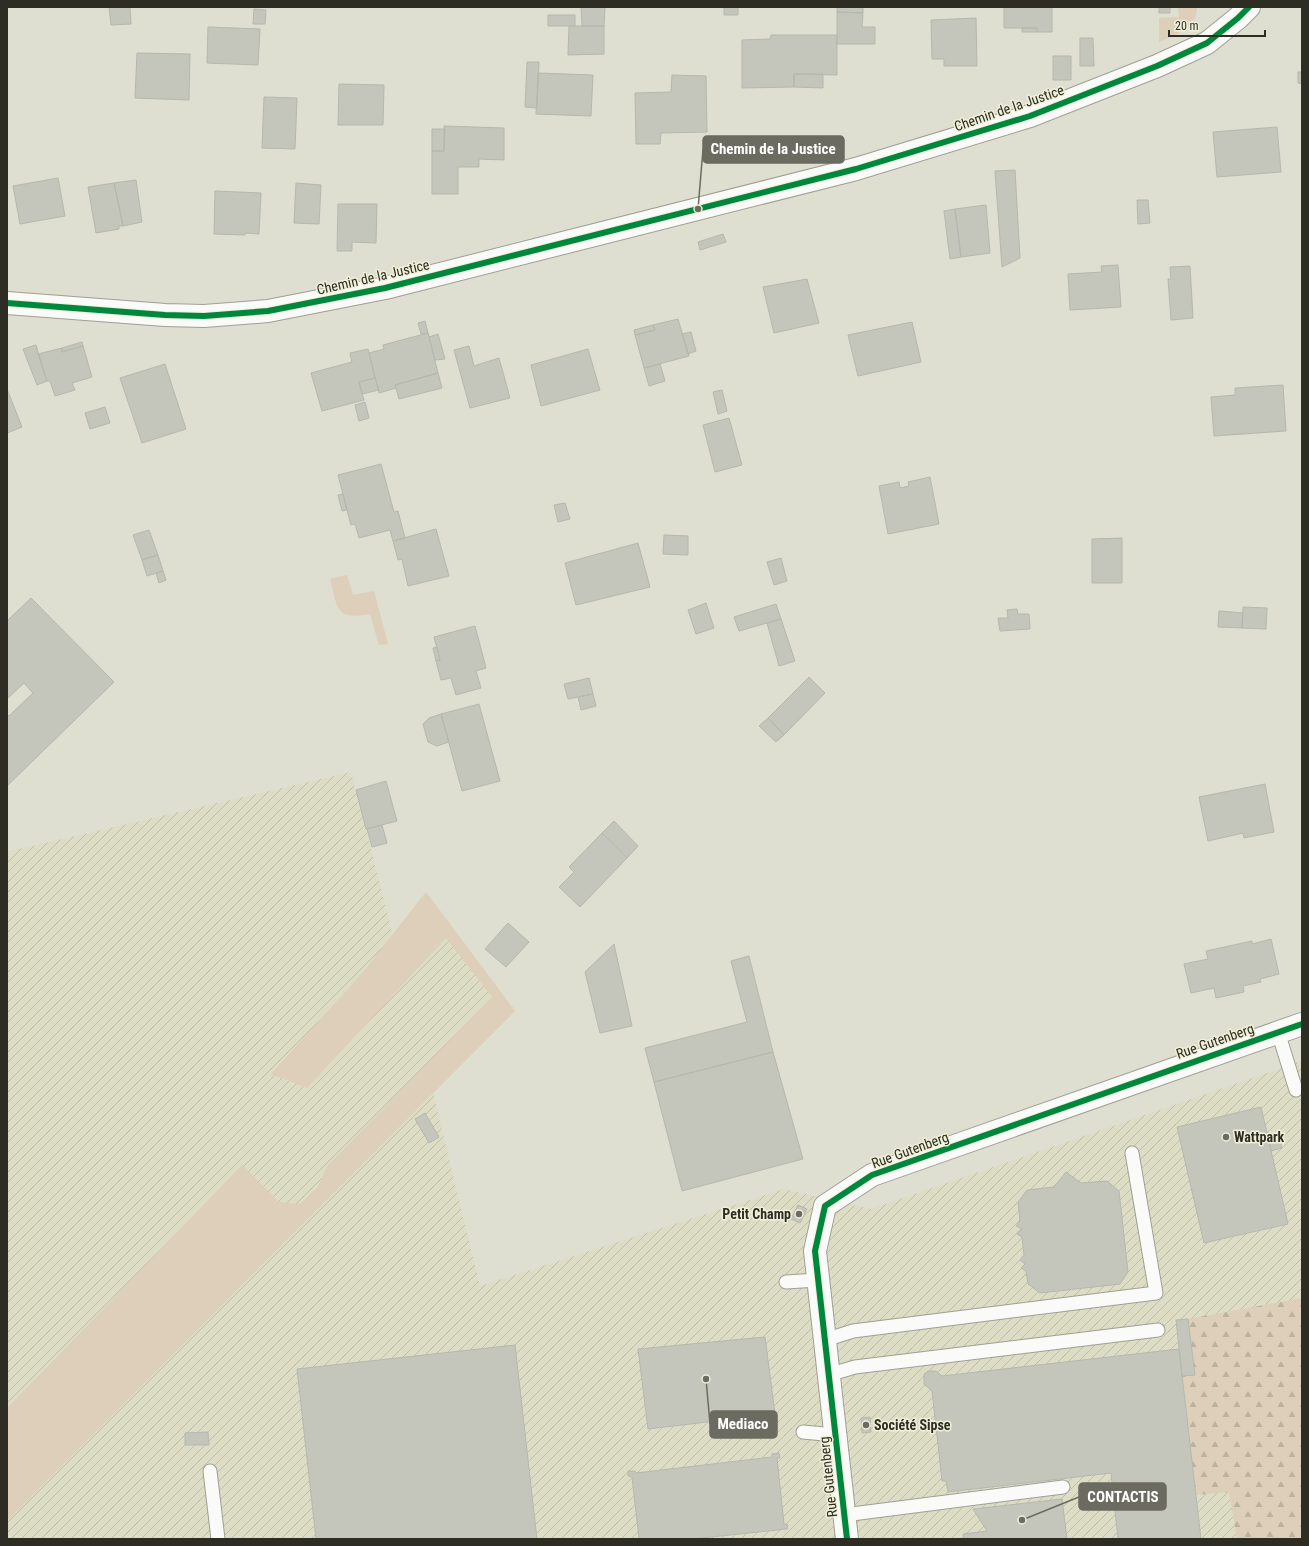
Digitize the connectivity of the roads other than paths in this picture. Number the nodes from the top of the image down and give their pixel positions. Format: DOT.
graph roads {
  1 [pos="1249,7"];
  2 [pos="7,303"];
  3 [pos="1302,1024"];
  4 [pos="1278,1032"];
  5 [pos="1296,1090"];
  6 [pos="1132,1153"];
  7 [pos="818,1280"];
  8 [pos="786,1282"];
  9 [pos="1158,1330"];
  10 [pos="825,1340"];
  11 [pos="828,1375"];
  12 [pos="803,1432"];
  13 [pos="835,1435"];
  14 [pos="210,1471"];
  15 [pos="1063,1487"];
  16 [pos="844,1515"];
  17 [pos="218,1539"];
  18 [pos="847,1539"];
  1 -- 2 [label="street, Chemin de la Justice"];
  3 -- 4 [label="street, Rue Gutenberg"];
  4 -- 5 [label="lane"];
  4 -- 7 [label="street, Rue Gutenberg"];
  6 -- 10 [label="lane"];
  7 -- 8 [label="lane"];
  7 -- 10 [label="street, Rue Gutenberg"];
  9 -- 11 [label="lane"];
  10 -- 11 [label="street, Rue Gutenberg"];
  11 -- 13 [label="street, Rue Gutenberg"];
  12 -- 13 [label="lane"];
  13 -- 16 [label="street, Rue Gutenberg"];
  14 -- 17 [label="lane"];
  15 -- 16 [label="lane"];
  16 -- 18 [label="street, Rue Gutenberg"];
}
